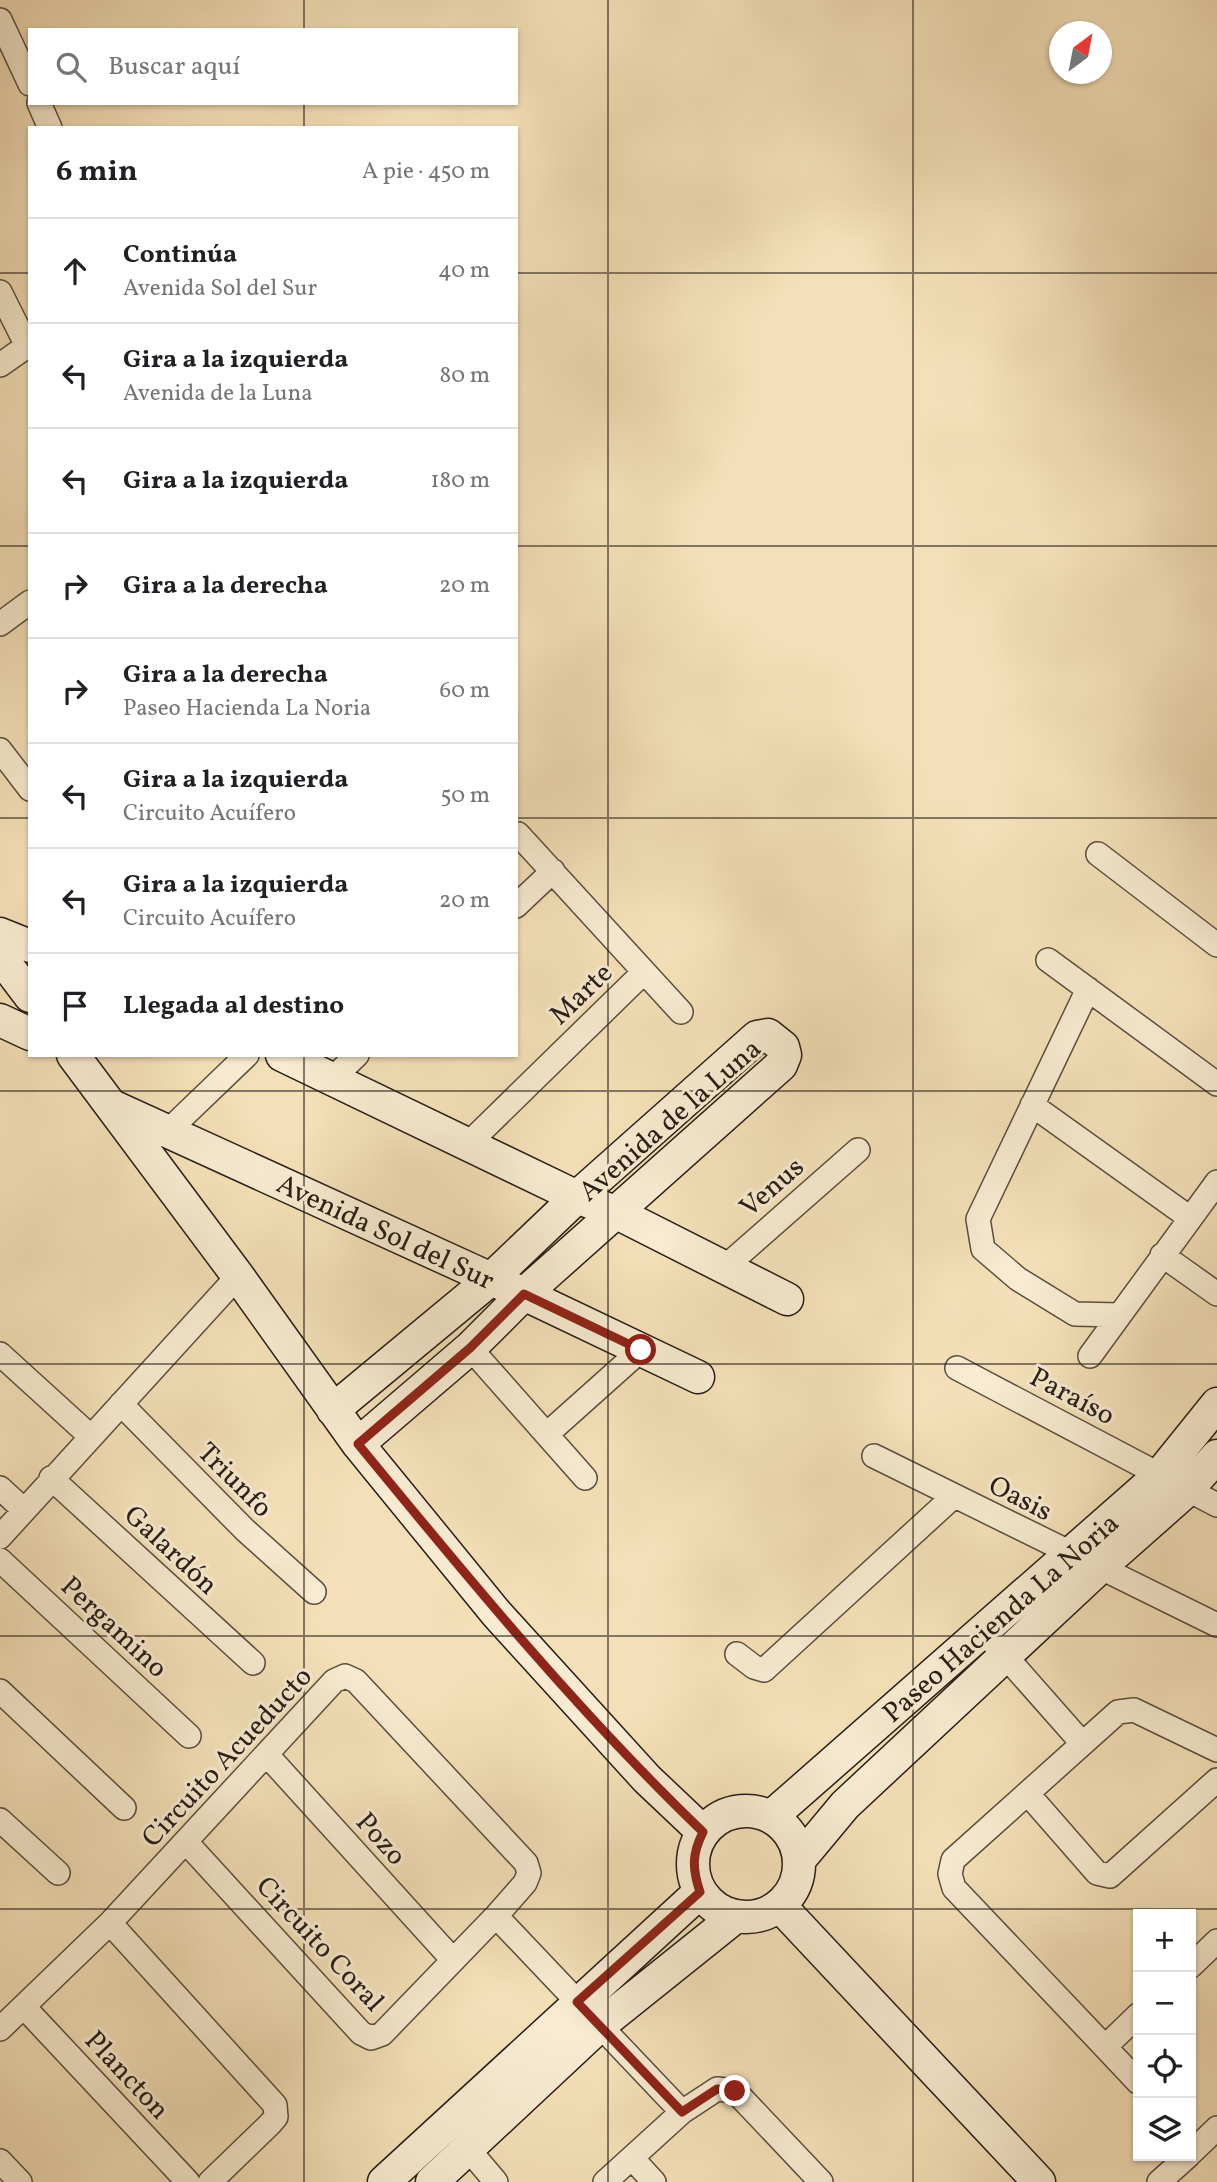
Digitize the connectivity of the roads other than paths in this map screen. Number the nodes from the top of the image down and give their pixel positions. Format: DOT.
graph roads {
  1 [pos="3,34"];
  2 [pos="28,80"];
  3 [pos="39,105"];
  4 [pos="49,126"];
  5 [pos="0,292"];
  6 [pos="28,345"];
  7 [pos="0,365"];
  8 [pos="28,603"];
  9 [pos="0,624"];
  10 [pos="0,750"];
  11 [pos="26,776"];
  12 [pos="518,834"];
  13 [pos="1098,855"];
  14 [pos="554,871"];
  15 [pos="518,904"];
  16 [pos="0,934"];
  17 [pos="28,945"];
  18 [pos="1217,945"];
  19 [pos="0,956"];
  20 [pos="1048,960"];
  21 [pos="643,973"];
  22 [pos="1088,989"];
  23 [pos="28,993"];
  24 [pos="681,1012"];
  25 [pos="0,1020"];
  26 [pos="28,1033"];
  27 [pos="75,1057"];
  28 [pos="245,1057"];
  29 [pos="286,1057"];
  30 [pos="355,1057"];
  31 [pos="713,1076"];
  32 [pos="333,1078"];
  33 [pos="1217,1084"];
  34 [pos="111,1105"];
  35 [pos="738,1105"];
  36 [pos="1032,1105"];
  37 [pos="169,1130"];
  38 [pos="467,1144"];
  39 [pos="858,1150"];
  40 [pos="1217,1182"];
  41 [pos="577,1197"];
  42 [pos="617,1213"];
  43 [pos="1190,1218"];
  44 [pos="1162,1255"];
  45 [pos="724,1268"];
  46 [pos="238,1276"];
  47 [pos="491,1279"];
  48 [pos="524,1294"];
  49 [pos="1217,1294"];
  50 [pos="787,1299"];
  51 [pos="1119,1315"];
  52 [pos="470,1348"];
  53 [pos="641,1350"];
  54 [pos="0,1354"];
  55 [pos="1090,1356"];
  56 [pos="957,1368"];
  57 [pos="698,1377"];
  58 [pos="121,1404"];
  59 [pos="1217,1404"];
  60 [pos="333,1410"];
  61 [pos="547,1434"];
  62 [pos="89,1435"];
  63 [pos="358,1444"];
  64 [pos="874,1456"];
  65 [pos="1217,1456"];
  66 [pos="51,1478"];
  67 [pos="585,1478"];
  68 [pos="1173,1483"];
  69 [pos="0,1488"];
  70 [pos="954,1496"];
  71 [pos="1217,1505"];
  72 [pos="24,1510"];
  73 [pos="0,1537"];
  74 [pos="1070,1555"];
  75 [pos="0,1560"];
  76 [pos="1099,1568"];
  77 [pos="314,1592"];
  78 [pos="1217,1625"];
  79 [pos="984,1632"];
  80 [pos="737,1654"];
  81 [pos="1006,1656"];
  82 [pos="253,1663"];
  83 [pos="0,1691"];
  84 [pos="190,1736"];
  85 [pos="1082,1743"];
  86 [pos="1217,1749"];
  87 [pos="267,1755"];
  88 [pos="1217,1780"];
  89 [pos="1028,1794"];
  90 [pos="124,1808"];
  91 [pos="771,1817"];
  92 [pos="0,1821"];
  93 [pos="703,1832"];
  94 [pos="186,1842"];
  95 [pos="800,1859"];
  96 [pos="58,1873"];
  97 [pos="529,1873"];
  98 [pos="700,1892"];
  99 [pos="780,1906"];
  100 [pos="496,1916"];
  101 [pos="735,1917"];
  102 [pos="110,1923"];
  103 [pos="1217,1941"];
  104 [pos="453,1960"];
  105 [pos="1196,1961"];
  106 [pos="577,2002"];
  107 [pos="24,2007"];
  108 [pos="1133,2020"];
  109 [pos="599,2026"];
  110 [pos="0,2029"];
  111 [pos="1105,2047"];
  112 [pos="1133,2077"];
  113 [pos="682,2112"];
  114 [pos="1217,2128"];
  115 [pos="1196,2148"];
  116 [pos="469,2150"];
  117 [pos="632,2158"];
  118 [pos="0,2161"];
  119 [pos="1182,2161"];
  120 [pos="20,2182"];
  121 [pos="188,2182"];
  122 [pos="210,2182"];
  123 [pos="384,2182"];
  124 [pos="432,2182"];
  125 [pos="496,2182"];
  126 [pos="605,2182"];
  127 [pos="654,2182"];
  128 [pos="821,2182"];
  129 [pos="1039,2182"];
  130 [pos="1159,2182"];
  1 -- 2 [label="street"];
  3 -- 4 [label="street"];
  5 -- 6 [label="street"];
  6 -- 7 [label="street"];
  8 -- 9 [label="street"];
  10 -- 11 [label="street"];
  12 -- 14 [label="street"];
  13 -- 18 [label="street"];
  14 -- 15 [label="street"];
  14 -- 21 [label="street"];
  16 -- 17 [label="street"];
  19 -- 23 [label="street"];
  20 -- 22 [label="street"];
  21 -- 24 [label="street"];
  21 -- 38 [label="street, Marte"];
  22 -- 33 [label="street"];
  22 -- 36 [label="street"];
  25 -- 26 [label="street"];
  27 -- 34 [label="street"];
  28 -- 37 [label="street"];
  29 -- 32 [label="street"];
  30 -- 32 [label="street"];
  31 -- 35 [label="street"];
  31 -- 35 [label="street, Avenida de la Luna"];
  31 -- 41 [label="street, Avenida de la Luna"];
  32 -- 38 [label="street"];
  34 -- 37 [label="street, Avenida Sol del Sur"];
  34 -- 46 [label="street"];
  35 -- 42 [label="street, Avenida de la Luna"];
  36 -- 43 [label="street"];
  36 -- 51 [label="street"];
  37 -- 47 [label="street, Avenida Sol del Sur"];
  38 -- 41 [label="street"];
  39 -- 45 [label="street, Venus"];
  40 -- 43 [label="street"];
  41 -- 42 [label="street"];
  41 -- 47 [label="street, Avenida de la Luna"];
  42 -- 45 [label="street"];
  42 -- 48 [label="street, Avenida de la Luna"];
  43 -- 44 [label="street"];
  44 -- 49 [label="street"];
  44 -- 51 [label="street"];
  45 -- 50 [label="street"];
  46 -- 58 [label="street"];
  46 -- 60 [label="street"];
  47 -- 48 [label="street, Avenida Sol del Sur"];
  47 -- 60 [label="street, Avenida de la Luna"];
  48 -- 52 [label="street, Avenida de la Luna"];
  48 -- 53 [label="street, Avenida Sol del Sur"];
  51 -- 55 [label="street"];
  52 -- 61 [label="street"];
  52 -- 63 [label="street, Avenida de la Luna"];
  53 -- 57 [label="street, Avenida Sol del Sur"];
  53 -- 61 [label="street"];
  54 -- 62 [label="street"];
  56 -- 68 [label="street, Paraíso"];
  58 -- 62 [label="street"];
  58 -- 77 [label="street, Triunfo"];
  59 -- 68 [label="street, Paseo Hacienda La Noria"];
  60 -- 63 [label="street"];
  61 -- 67 [label="street"];
  62 -- 66 [label="street"];
  63 -- 93 [label="street"];
  64 -- 70 [label="street, Oasis"];
  65 -- 68 [label="street, Paseo Hacienda La Noria"];
  66 -- 72 [label="street"];
  66 -- 82 [label="street, Galardón"];
  68 -- 71 [label="street, Paraíso"];
  68 -- 74 [label="street, Paseo Hacienda La Noria"];
  68 -- 76 [label="street, Paseo Hacienda La Noria"];
  69 -- 72 [label="street"];
  70 -- 74 [label="street, Oasis"];
  70 -- 80 [label="street"];
  72 -- 73 [label="street"];
  74 -- 76 [label="street, Oasis"];
  74 -- 79 [label="street, Paseo Hacienda La Noria"];
  75 -- 84 [label="street, Pergamino"];
  76 -- 78 [label="street, Oasis"];
  76 -- 81 [label="street, Paseo Hacienda La Noria"];
  79 -- 81 [label="street"];
  79 -- 91 [label="street, Paseo Hacienda La Noria"];
  81 -- 85 [label="street"];
  81 -- 95 [label="street, Paseo Hacienda La Noria"];
  83 -- 90 [label="street"];
  85 -- 86 [label="street"];
  85 -- 89 [label="street"];
  87 -- 94 [label="street, Circuito Acueducto"];
  87 -- 97 [label="street, Circuito Acueducto"];
  87 -- 104 [label="street, Pozo"];
  88 -- 89 [label="street"];
  89 -- 111 [label="street"];
  91 -- 93 [label="street"];
  91 -- 95 [label="street"];
  92 -- 96 [label="street"];
  93 -- 98 [label="street"];
  94 -- 102 [label="street, Circuito Acueducto"];
  94 -- 104 [label="street, Circuito Coral"];
  95 -- 99 [label="street"];
  97 -- 100 [label="street, Circuito Coral"];
  98 -- 101 [label="street"];
  98 -- 106 [label="street"];
  99 -- 101 [label="street"];
  99 -- 129 [label="street"];
  100 -- 104 [label="street, Circuito Coral"];
  100 -- 106 [label="street"];
  101 -- 109 [label="street"];
  102 -- 107 [label="street, Circuito Acueducto"];
  102 -- 122 [label="street"];
  103 -- 105 [label="street"];
  106 -- 109 [label="street"];
  106 -- 123 [label="street"];
  107 -- 110 [label="street, Circuito Acueducto"];
  107 -- 121 [label="street, Plancton"];
  108 -- 111 [label="street"];
  109 -- 113 [label="street"];
  109 -- 116 [label="street"];
  111 -- 112 [label="street"];
  113 -- 117 [label="street"];
  113 -- 128 [label="street"];
  114 -- 115 [label="street"];
  116 -- 124 [label="street"];
  116 -- 125 [label="street"];
  117 -- 126 [label="street"];
  117 -- 127 [label="street"];
  118 -- 120 [label="street"];
  119 -- 130 [label="street"];
}
